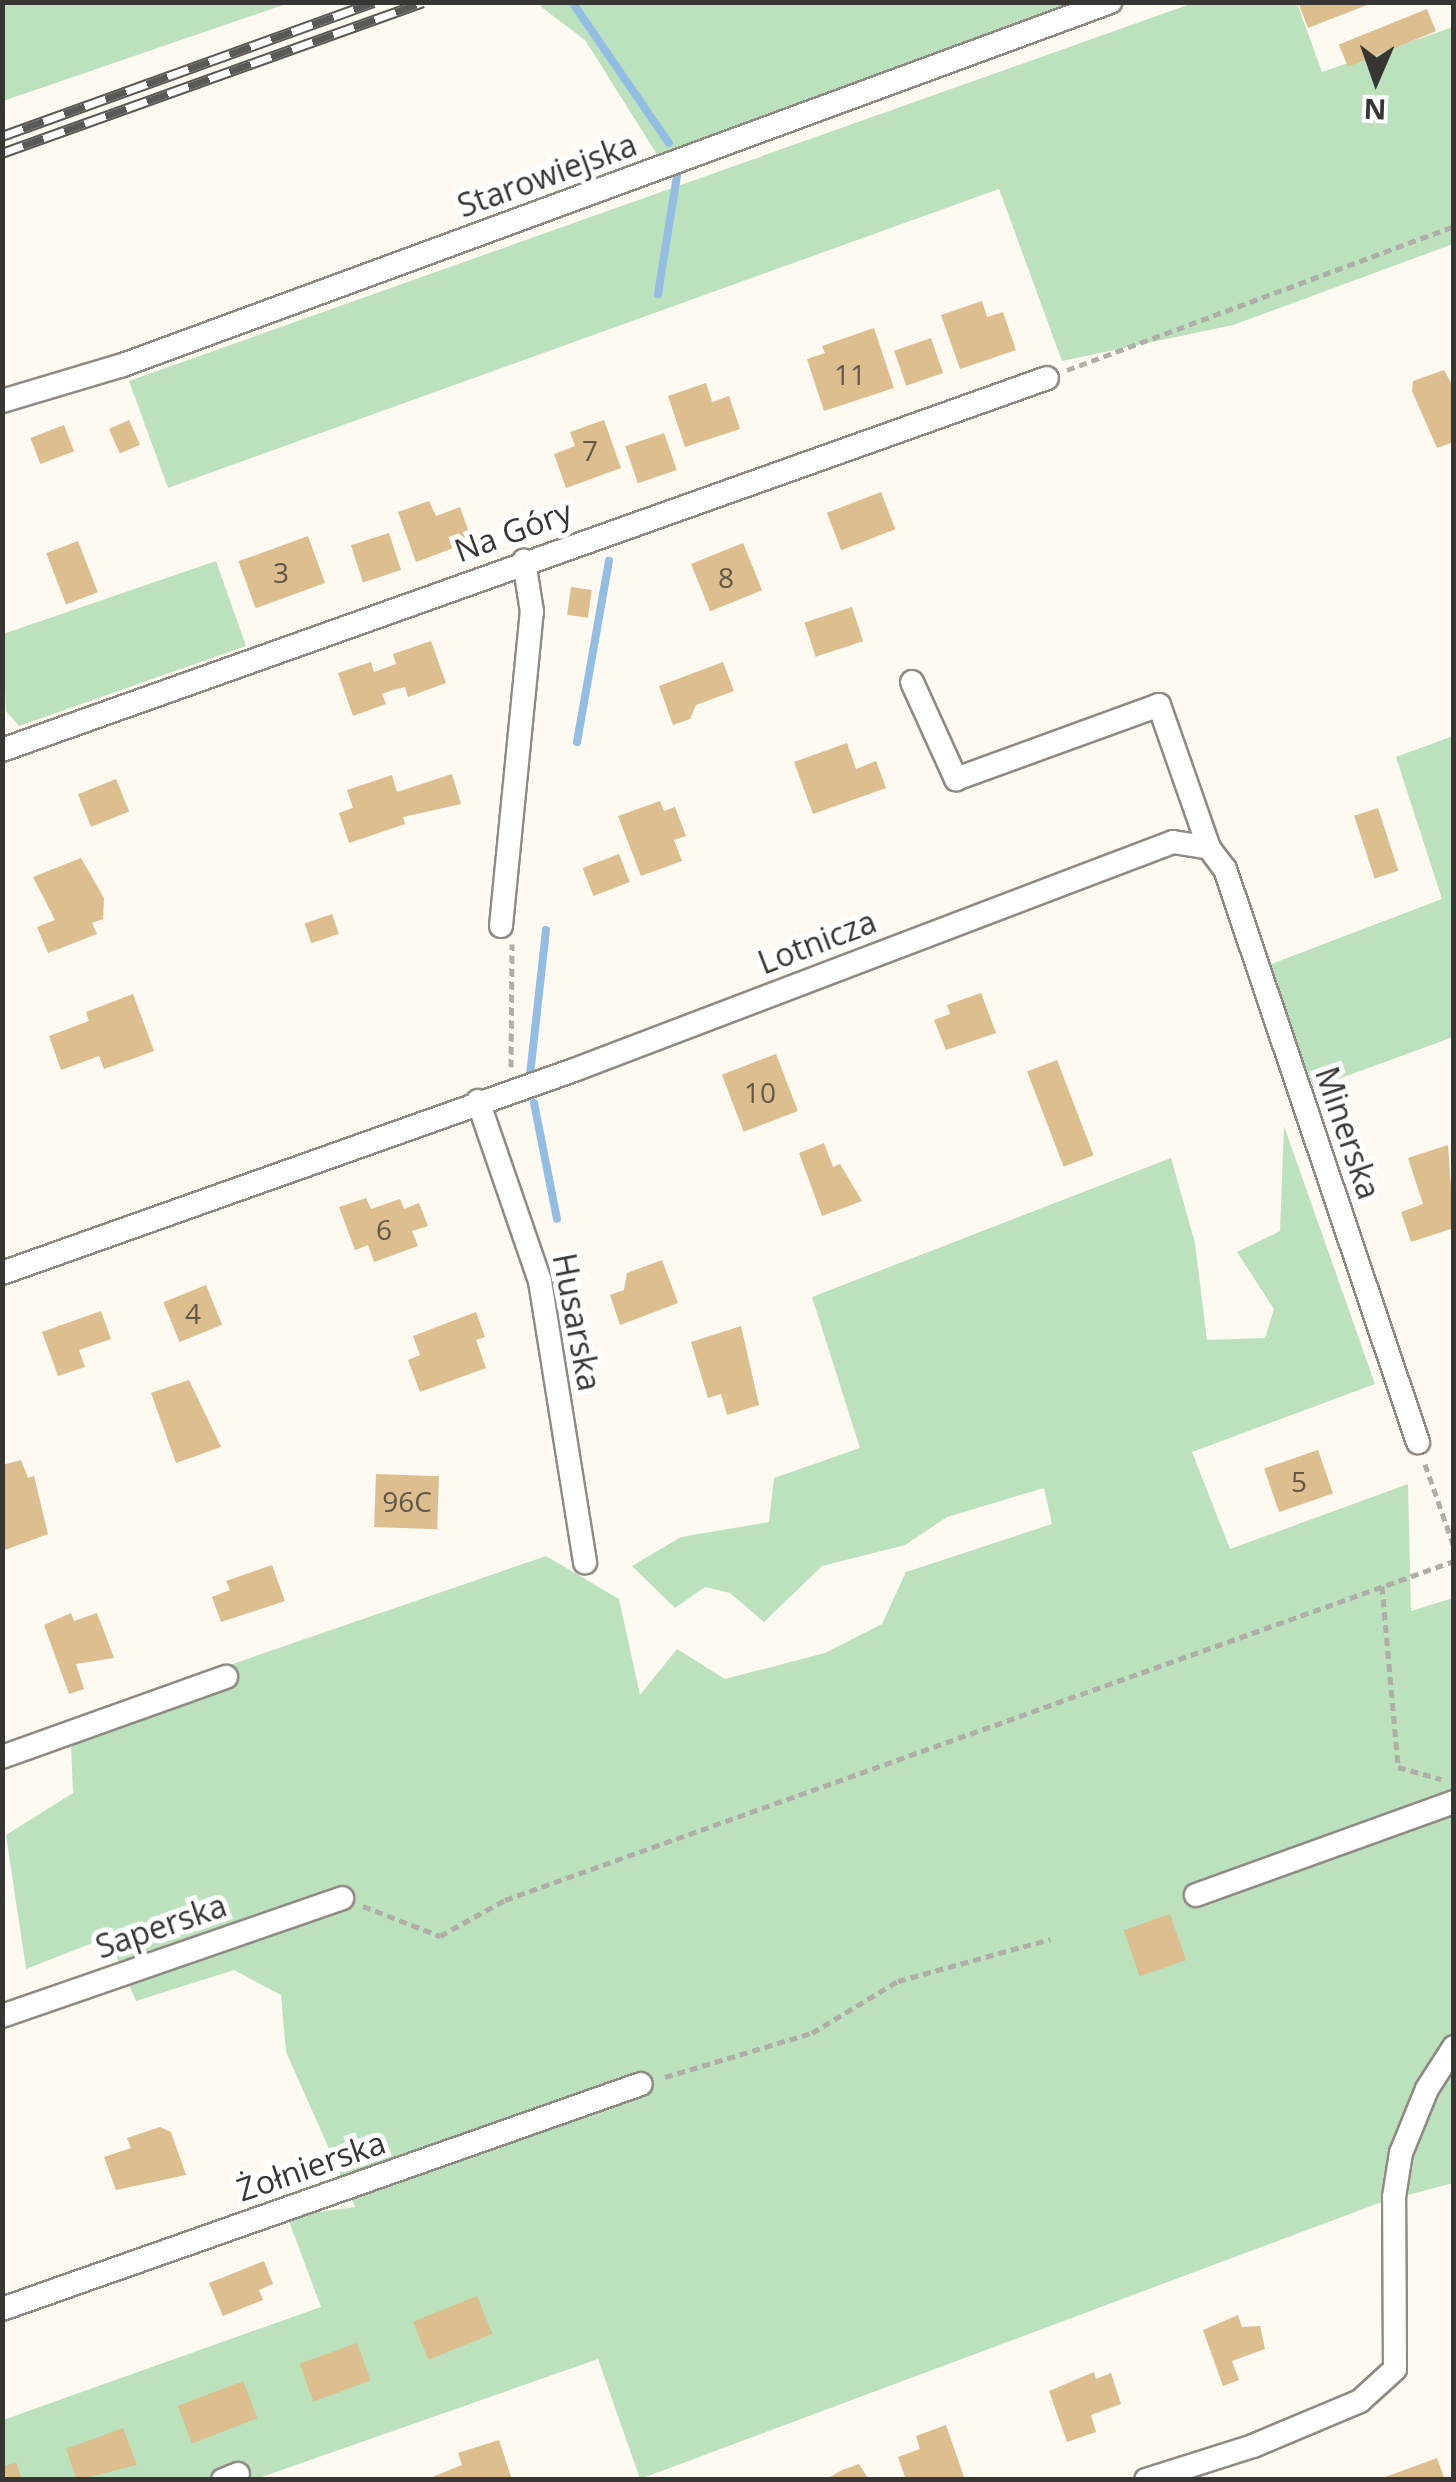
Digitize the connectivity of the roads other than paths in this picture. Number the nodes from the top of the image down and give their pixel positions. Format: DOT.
graph roads {
  1 [pos="1110,2"];
  2 [pos="1047,378"];
  3 [pos="2,401"];
  4 [pos="524,561"];
  5 [pos="912,682"];
  6 [pos="2,750"];
  7 [pos="1209,848"];
  8 [pos="501,926"];
  9 [pos="478,1101"];
  10 [pos="2,1272"];
  11 [pos="1418,1442"];
  12 [pos="585,1562"];
  13 [pos="226,1677"];
  14 [pos="2,1757"];
  15 [pos="1454,1802"];
  16 [pos="1196,1895"];
  17 [pos="342,1898"];
  18 [pos="2,2016"];
  19 [pos="1454,2046"];
  20 [pos="641,2084"];
  21 [pos="2,2310"];
  22 [pos="1146,2480"];
  1 -- 3 [label="street, Starowiejska"];
  2 -- 4 [label="street, Na Góry"];
  4 -- 6 [label="street, Na Góry"];
  4 -- 8 [label="street"];
  5 -- 7 [label="street"];
  7 -- 9 [label="street, Lotnicza"];
  7 -- 11 [label="street, Minerska"];
  9 -- 10 [label="street, Lotnicza"];
  9 -- 12 [label="street, Husarska"];
  13 -- 14 [label="street"];
  15 -- 16 [label="street"];
  17 -- 18 [label="street, Saperska"];
  19 -- 22 [label="street"];
  20 -- 21 [label="street, Żołnierska"];
}
